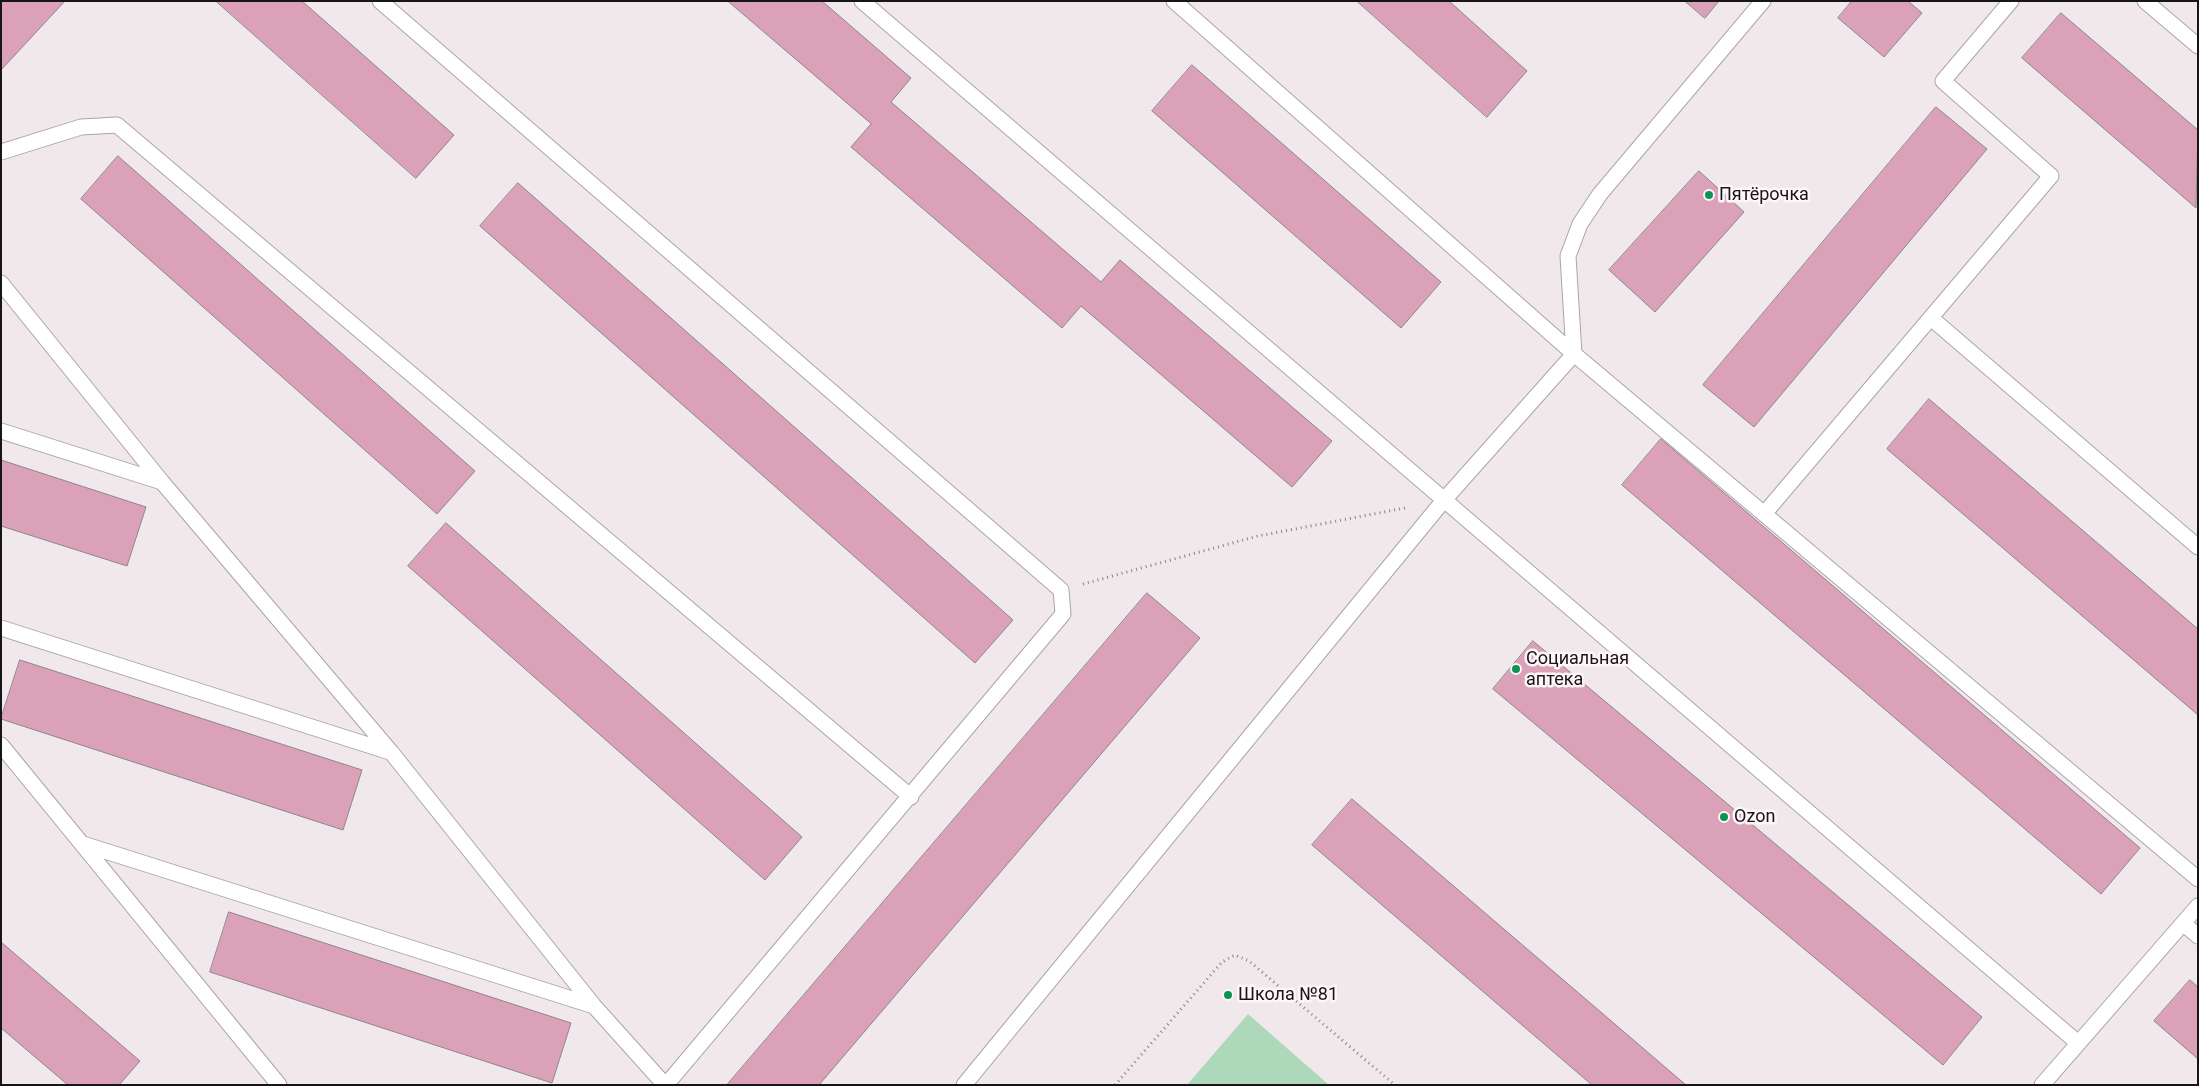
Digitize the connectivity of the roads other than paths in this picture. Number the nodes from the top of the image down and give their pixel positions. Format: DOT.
graph roads {
  1 [pos="380,1"];
  2 [pos="862,1"];
  3 [pos="1174,1"];
  4 [pos="1763,1"];
  5 [pos="2011,1"];
  6 [pos="2145,1"];
  7 [pos="2198,46"];
  8 [pos="1,152"];
  9 [pos="1,283"];
  10 [pos="1931,318"];
  11 [pos="1574,354"];
  12 [pos="1,431"];
  13 [pos="162,482"];
  14 [pos="1444,500"];
  15 [pos="1764,514"];
  16 [pos="2198,548"];
  17 [pos="1,628"];
  18 [pos="1,745"];
  19 [pos="391,752"];
  20 [pos="911,797"];
  21 [pos="83,844"];
  22 [pos="2198,879"];
  23 [pos="2198,906"];
  24 [pos="2183,923"];
  25 [pos="2198,936"];
  26 [pos="594,1006"];
  27 [pos="2078,1043"];
  28 [pos="280,1085"];
  29 [pos="666,1085"];
  30 [pos="964,1085"];
  31 [pos="2042,1085"];
  1 -- 20 [label="lane"];
  2 -- 14 [label="lane"];
  3 -- 11 [label="lane"];
  4 -- 11 [label="lane"];
  5 -- 10 [label="lane"];
  6 -- 7 [label="lane"];
  8 -- 20 [label="lane"];
  9 -- 13 [label="lane"];
  10 -- 15 [label="lane"];
  10 -- 16 [label="lane"];
  11 -- 14 [label="lane"];
  11 -- 15 [label="lane"];
  12 -- 13 [label="lane"];
  13 -- 19 [label="lane"];
  14 -- 27 [label="lane"];
  14 -- 30 [label="lane"];
  15 -- 22 [label="lane"];
  17 -- 19 [label="lane"];
  18 -- 21 [label="lane"];
  19 -- 26 [label="lane"];
  20 -- 29 [label="lane"];
  21 -- 26 [label="lane"];
  21 -- 28 [label="lane"];
  23 -- 24 [label="lane"];
  24 -- 25 [label="lane"];
  24 -- 27 [label="lane"];
  26 -- 29 [label="lane"];
  27 -- 31 [label="lane"];
}
